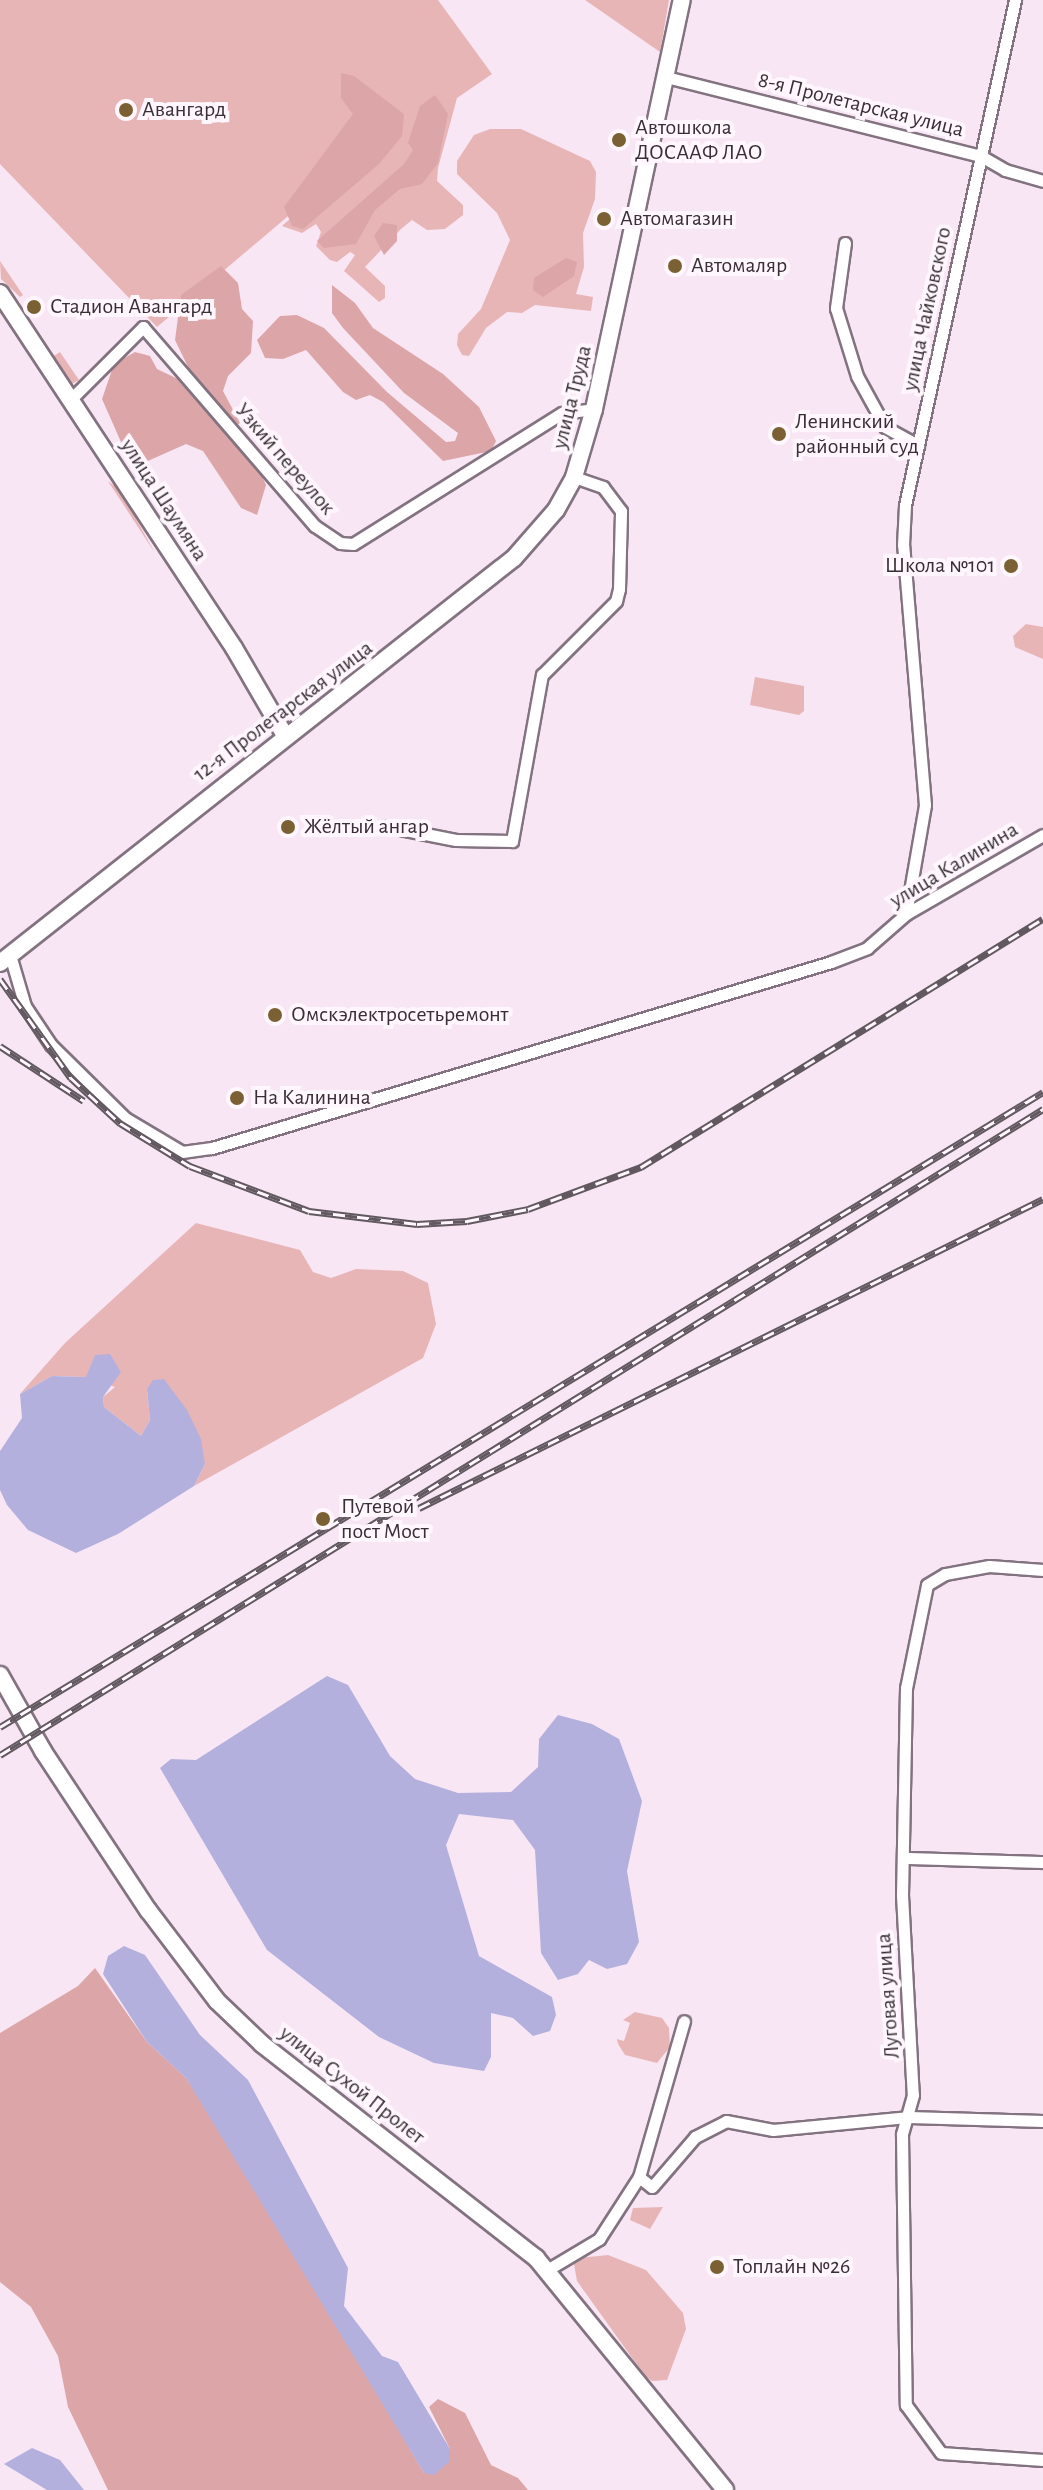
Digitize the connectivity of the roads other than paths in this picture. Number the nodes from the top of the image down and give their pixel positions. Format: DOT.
graph roads {
  1 [pos="682,0"];
  2 [pos="1015,0"];
  3 [pos="666,77"];
  4 [pos="981,156"];
  5 [pos="1043,181"];
  6 [pos="845,243"];
  7 [pos="0,293"];
  8 [pos="71,399"];
  9 [pos="594,409"];
  10 [pos="918,445"];
  11 [pos="574,477"];
  12 [pos="284,734"];
  13 [pos="385,826"];
  14 [pos="1043,835"];
  15 [pos="906,914"];
  16 [pos="5,959"];
  17 [pos="1043,1570"];
  18 [pos="0,1675"];
  19 [pos="906,1858"];
  20 [pos="1043,1862"];
  21 [pos="684,2021"];
  22 [pos="909,2117"];
  23 [pos="1043,2121"];
  24 [pos="639,2177"];
  25 [pos="547,2270"];
  26 [pos="1043,2460"];
  27 [pos="725,2490"];
  1 -- 3 [label="main road, улица Труда"];
  2 -- 4 [label="street, улица Чайковского"];
  3 -- 4 [label="street, 8-я Пролетарская улица"];
  3 -- 9 [label="main road, улица Труда"];
  4 -- 5 [label="street, 8-я Пролетарская улица"];
  4 -- 10 [label="street, улица Чайковского"];
  6 -- 10 [label="street"];
  7 -- 8 [label="main road, улица Шаумяна"];
  8 -- 9 [label="street, Узкий переулок"];
  8 -- 12 [label="main road, улица Шаумяна"];
  9 -- 11 [label="main road, улица Труда"];
  10 -- 15 [label="street, улица Чайковского"];
  11 -- 12 [label="main road, 12-я Пролетарская улица"];
  11 -- 13 [label="street, улица Труда"];
  12 -- 16 [label="main road, 12-я Пролетарская улица"];
  14 -- 15 [label="street, улица Калинина"];
  15 -- 16 [label="street, улица Калинина"];
  17 -- 19 [label="street, Луговая улица"];
  18 -- 25 [label="main road, улица Сухой Пролет"];
  19 -- 20 [label="street"];
  19 -- 22 [label="street, Луговая улица"];
  21 -- 24 [label="street"];
  22 -- 23 [label="street"];
  22 -- 24 [label="street"];
  22 -- 26 [label="street, Луговая улица"];
  24 -- 25 [label="street"];
  25 -- 27 [label="main road, улица Сухой Пролет"];
}
